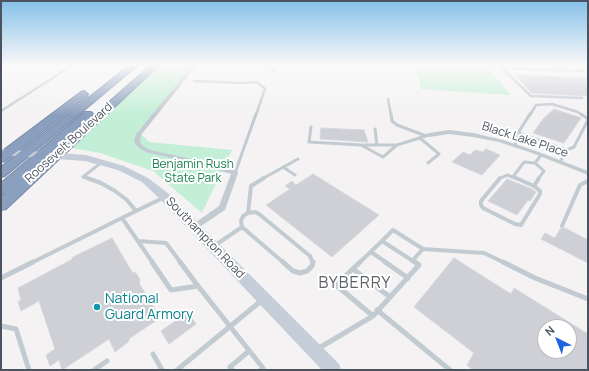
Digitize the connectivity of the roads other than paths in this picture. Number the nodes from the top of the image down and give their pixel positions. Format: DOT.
graph roads {
  1 [pos="47,82"];
  2 [pos="99,82"];
  3 [pos="113,82"];
  4 [pos="126,82"];
  5 [pos="136,82"];
  6 [pos="181,82"];
  7 [pos="226,82"];
  8 [pos="253,82"];
  9 [pos="257,82"];
  10 [pos="517,82"];
  11 [pos="388,98"];
  12 [pos="582,98"];
  13 [pos="1,111"];
  14 [pos="588,120"];
  15 [pos="311,127"];
  16 [pos="374,129"];
  17 [pos="518,133"];
  18 [pos="427,135"];
  19 [pos="420,138"];
  20 [pos="361,145"];
  21 [pos="377,145"];
  22 [pos="397,145"];
  23 [pos="514,146"];
  24 [pos="567,150"];
  25 [pos="25,153"];
  26 [pos="3,154"];
  27 [pos="42,154"];
  28 [pos="56,155"];
  29 [pos="541,155"];
  30 [pos="298,159"];
  31 [pos="102,162"];
  32 [pos="535,162"];
  33 [pos="560,162"];
  34 [pos="428,163"];
  35 [pos="283,167"];
  36 [pos="1,173"];
  37 [pos="235,173"];
  38 [pos="588,173"];
  39 [pos="295,175"];
  40 [pos="513,177"];
  41 [pos="588,181"];
  42 [pos="534,186"];
  43 [pos="1,190"];
  44 [pos="165,197"];
  45 [pos="1,205"];
  46 [pos="136,211"];
  47 [pos="248,213"];
  48 [pos="122,218"];
  49 [pos="562,226"];
  50 [pos="242,227"];
  51 [pos="195,228"];
  52 [pos="382,241"];
  53 [pos="138,242"];
  54 [pos="213,246"];
  55 [pos="423,249"];
  56 [pos="371,252"];
  57 [pos="412,261"];
  58 [pos="353,269"];
  59 [pos="1,278"];
  60 [pos="408,278"];
  61 [pos="198,286"];
  62 [pos="390,297"];
  63 [pos="264,299"];
  64 [pos="588,299"];
  65 [pos="378,310"];
  66 [pos="373,316"];
  67 [pos="1,326"];
  68 [pos="230,327"];
  69 [pos="249,351"];
  70 [pos="314,351"];
  71 [pos="153,354"];
  72 [pos="107,361"];
  73 [pos="29,370"];
  74 [pos="94,370"];
  75 [pos="162,370"];
  76 [pos="177,370"];
  77 [pos="232,370"];
  78 [pos="261,370"];
  79 [pos="333,370"];
  80 [pos="450,370"];
  1 -- 13 [label="lane"];
  2 -- 26 [label="highway"];
  3 -- 25 [label="highway, Roosevelt Boulevard"];
  4 -- 27 [label="highway, Roosevelt Boulevard"];
  5 -- 28 [label="highway, Roosevelt Boulevard"];
  6 -- 37 [label="street"];
  7 -- 8 [label="lane"];
  9 -- 37 [label="lane"];
  10 -- 12 [label="lane"];
  11 -- 18 [label="lane"];
  14 -- 17 [label="lane"];
  14 -- 24 [label="lane"];
  15 -- 20 [label="lane"];
  16 -- 21 [label="lane"];
  17 -- 23 [label="lane"];
  17 -- 24 [label="lane"];
  18 -- 19 [label="lane"];
  18 -- 23 [label="street, Black Lake Place"];
  19 -- 22 [label="lane"];
  19 -- 34 [label="lane"];
  20 -- 21 [label="lane"];
  20 -- 22 [label="lane"];
  21 -- 22 [label="lane"];
  23 -- 29 [label="street, Black Lake Place"];
  24 -- 33 [label="lane"];
  25 -- 26 [label="street, Southampton Road"];
  25 -- 27 [label="street, Southampton Road"];
  25 -- 36 [label="highway, Roosevelt Boulevard"];
  27 -- 28 [label="street, Southampton Road"];
  27 -- 43 [label="highway, Roosevelt Boulevard"];
  28 -- 31 [label="street, Southampton Road"];
  28 -- 45 [label="highway, Roosevelt Boulevard"];
  29 -- 32 [label="lane"];
  29 -- 33 [label="street, Black Lake Place"];
  30 -- 35 [label="lane"];
  31 -- 44 [label="street, Southampton Road"];
  31 -- 46 [label="lane"];
  32 -- 40 [label="lane"];
  32 -- 42 [label="lane"];
  33 -- 38 [label="street, Black Lake Place"];
  35 -- 39 [label="lane"];
  35 -- 47 [label="lane"];
  37 -- 51 [label="street"];
  40 -- 42 [label="lane"];
  40 -- 42 [label="lane"];
  41 -- 49 [label="lane"];
  44 -- 46 [label="lane"];
  44 -- 51 [label="street, Southampton Road"];
  46 -- 48 [label="lane"];
  47 -- 50 [label="lane"];
  47 -- 50 [label="lane"];
  48 -- 53 [label="lane"];
  48 -- 59 [label="lane"];
  50 -- 54 [label="lane"];
  51 -- 54 [label="street, Southampton Road"];
  52 -- 55 [label="lane"];
  52 -- 56 [label="lane"];
  52 -- 57 [label="lane"];
  53 -- 61 [label="lane"];
  53 -- 61 [label="lane"];
  54 -- 63 [label="street, Southampton Road"];
  55 -- 57 [label="lane"];
  55 -- 64 [label="lane"];
  56 -- 58 [label="lane"];
  56 -- 60 [label="lane"];
  57 -- 60 [label="lane"];
  58 -- 62 [label="lane"];
  58 -- 66 [label="lane"];
  60 -- 62 [label="lane"];
  61 -- 68 [label="lane"];
  62 -- 65 [label="lane"];
  63 -- 68 [label="lane"];
  63 -- 70 [label="street, Southampton Road"];
  65 -- 66 [label="lane"];
  65 -- 80 [label="lane"];
  66 -- 70 [label="lane"];
  67 -- 73 [label="lane"];
  68 -- 69 [label="lane"];
  68 -- 76 [label="lane"];
  69 -- 77 [label="lane"];
  69 -- 78 [label="lane"];
  70 -- 79 [label="street, Southampton Road"];
  71 -- 75 [label="lane"];
  72 -- 74 [label="lane"];
}
